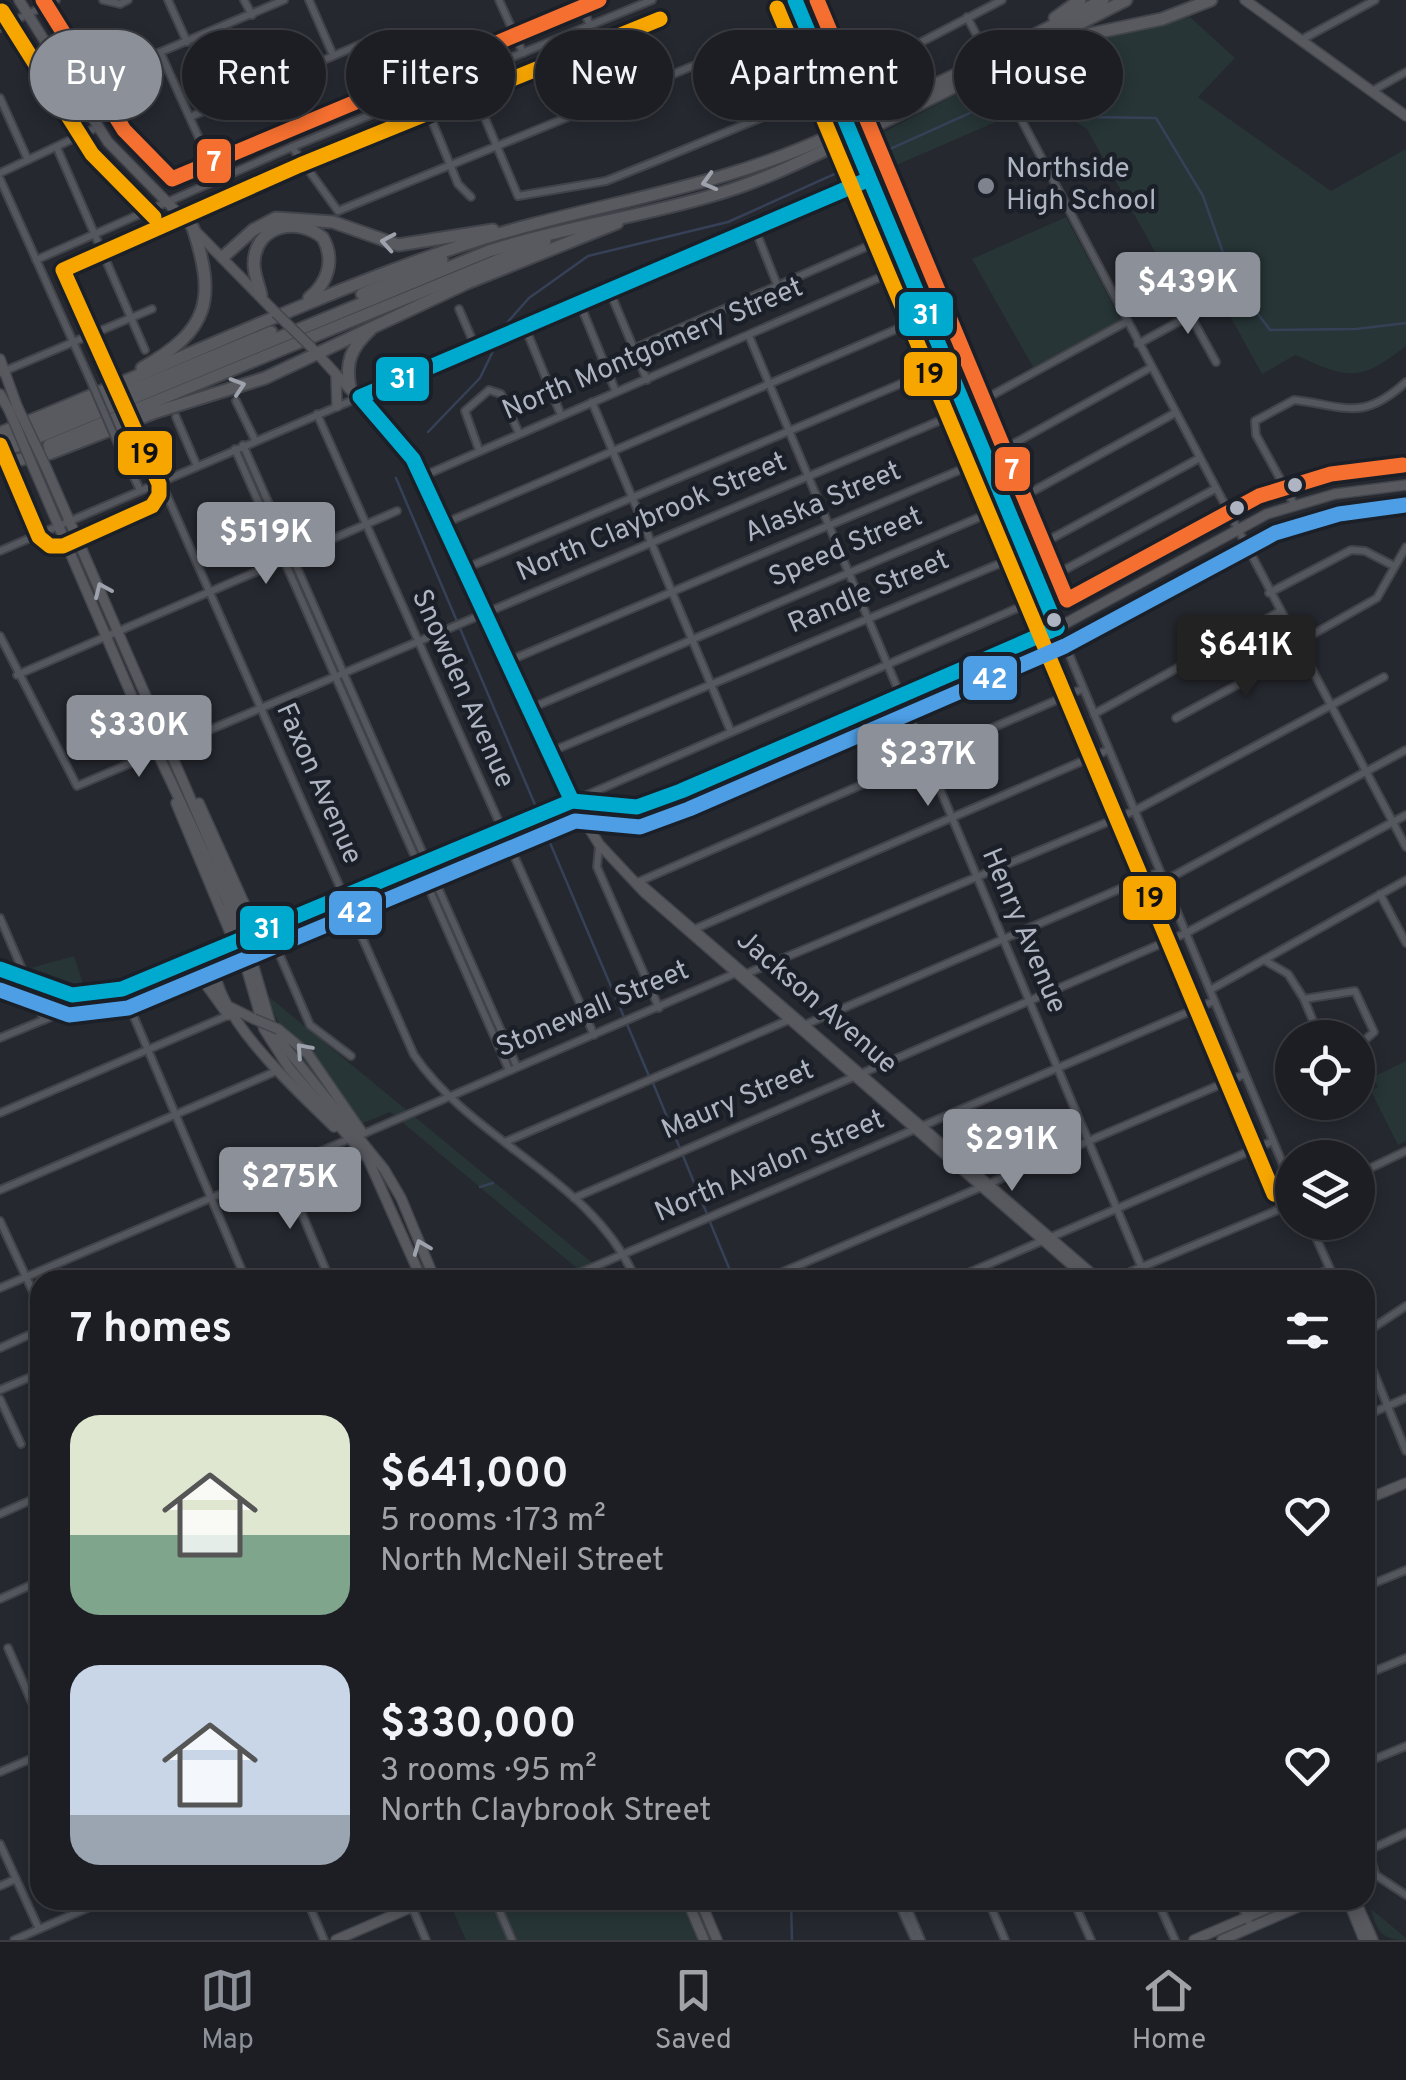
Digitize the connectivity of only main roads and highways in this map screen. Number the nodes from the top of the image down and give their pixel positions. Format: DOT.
graph roads {
  1 [pos="19,0"];
  2 [pos="1080,0"];
  3 [pos="1103,0"];
  4 [pos="1126,0"];
  5 [pos="1212,0"];
  6 [pos="1245,0"];
  7 [pos="1036,30"];
  8 [pos="1045,30"];
  9 [pos="1069,30"];
  10 [pos="1109,30"];
  11 [pos="954,81"];
  12 [pos="1406,116"];
  13 [pos="834,140"];
  14 [pos="661,208"];
  15 [pos="645,212"];
  16 [pos="193,228"];
  17 [pos="520,228"];
  18 [pos="223,257"];
  19 [pos="261,295"];
  20 [pos="296,308"];
  21 [pos="395,314"];
  22 [pos="313,350"];
  23 [pos="0,359"];
  24 [pos="3,372"];
  25 [pos="335,372"];
  26 [pos="110,385"];
  27 [pos="355,392"];
  28 [pos="0,394"];
  29 [pos="337,406"];
  30 [pos="13,408"];
  31 [pos="0,432"];
  32 [pos="0,444"];
  33 [pos="0,454"];
  34 [pos="13,460"];
  35 [pos="0,466"];
  36 [pos="1406,485"];
  37 [pos="172,748"];
  38 [pos="158,753"];
  39 [pos="572,802"];
  40 [pos="254,933"];
  41 [pos="228,944"];
  42 [pos="202,956"];
  43 [pos="189,960"];
  44 [pos="0,969"];
  45 [pos="230,1011"];
  46 [pos="381,1174"];
  47 [pos="1046,1240"];
  48 [pos="418,1270"];
  49 [pos="430,1270"];
  50 [pos="1078,1270"];
  51 [pos="1086,1270"];
  52 [pos="1406,1482"];
  53 [pos="1375,1496"];
  54 [pos="406,1910"];
  55 [pos="691,1910"];
  56 [pos="704,1910"];
  57 [pos="1269,1910"];
  58 [pos="1284,1910"];
  59 [pos="1352,1910"];
  60 [pos="1360,1910"];
  61 [pos="1248,1922"];
  62 [pos="336,1940"];
  63 [pos="704,1940"];
  64 [pos="717,1940"];
  65 [pos="1194,1940"];
  66 [pos="1222,1940"];
  67 [pos="1364,1940"];
  68 [pos="1373,1940"];
  1 -- 16 [label="main road, Jackson Avenue"];
  2 -- 7 [label="highway"];
  3 -- 8 [label="highway"];
  4 -- 9 [label="highway"];
  5 -- 10 [label="highway"];
  6 -- 12 [label="main road"];
  11 -- 13 [label="highway, bridge"];
  13 -- 14 [label="highway"];
  13 -- 17 [label="highway, one-way"];
  14 -- 15 [label="highway"];
  14 -- 21 [label="highway"];
  15 -- 33 [label="highway"];
  15 -- 34 [label="highway"];
  16 -- 18 [label="main road, Jackson Avenue"];
  16 -- 26 [label="highway"];
  17 -- 18 [label="highway, one-way"];
  17 -- 20 [label="highway"];
  17 -- 32 [label="highway"];
  18 -- 19 [label="main road, Jackson Avenue"];
  19 -- 20 [label="highway"];
  19 -- 22 [label="main road, Jackson Avenue, bridge"];
  20 -- 26 [label="highway"];
  21 -- 22 [label="highway"];
  21 -- 27 [label="highway"];
  22 -- 25 [label="main road, Jackson Avenue"];
  34 -- 22 [label="highway, one-way"];
  23 -- 24 [label="main road"];
  24 -- 30 [label="main road"];
  25 -- 27 [label="main road, Jackson Avenue"];
  25 -- 29 [label="main road"];
  26 -- 31 [label="highway"];
  27 -- 39 [label="main road, Jackson Avenue"];
  28 -- 30 [label="main road"];
  37 -- 30 [label="main road, one-way, bridge"];
  30 -- 38 [label="main road, bridge"];
  34 -- 35 [label="highway"];
  36 -- 39 [label="main road"];
  37 -- 40 [label="main road"];
  37 -- 46 [label="main road"];
  38 -- 41 [label="main road"];
  38 -- 46 [label="main road"];
  39 -- 40 [label="main road"];
  39 -- 47 [label="main road, Jackson Avenue"];
  40 -- 41 [label="main road, bridge"];
  41 -- 42 [label="main road"];
  41 -- 45 [label="main road"];
  42 -- 43 [label="main road"];
  42 -- 45 [label="main road"];
  43 -- 44 [label="main road"];
  43 -- 45 [label="main road"];
  45 -- 46 [label="main road"];
  46 -- 45 [label="main road, one-way, bridge"];
  46 -- 48 [label="main road"];
  49 -- 46 [label="main road, one-way"];
  47 -- 50 [label="main road, Jackson Avenue"];
  47 -- 51 [label="main road, Jackson Avenue"];
  52 -- 53 [label="main road"];
  54 -- 62 [label="main road"];
  55 -- 63 [label="main road"];
  56 -- 64 [label="main road"];
  57 -- 61 [label="main road"];
  58 -- 61 [label="main road"];
  59 -- 67 [label="main road"];
  60 -- 68 [label="main road"];
  61 -- 65 [label="main road"];
  61 -- 66 [label="main road"];
}
